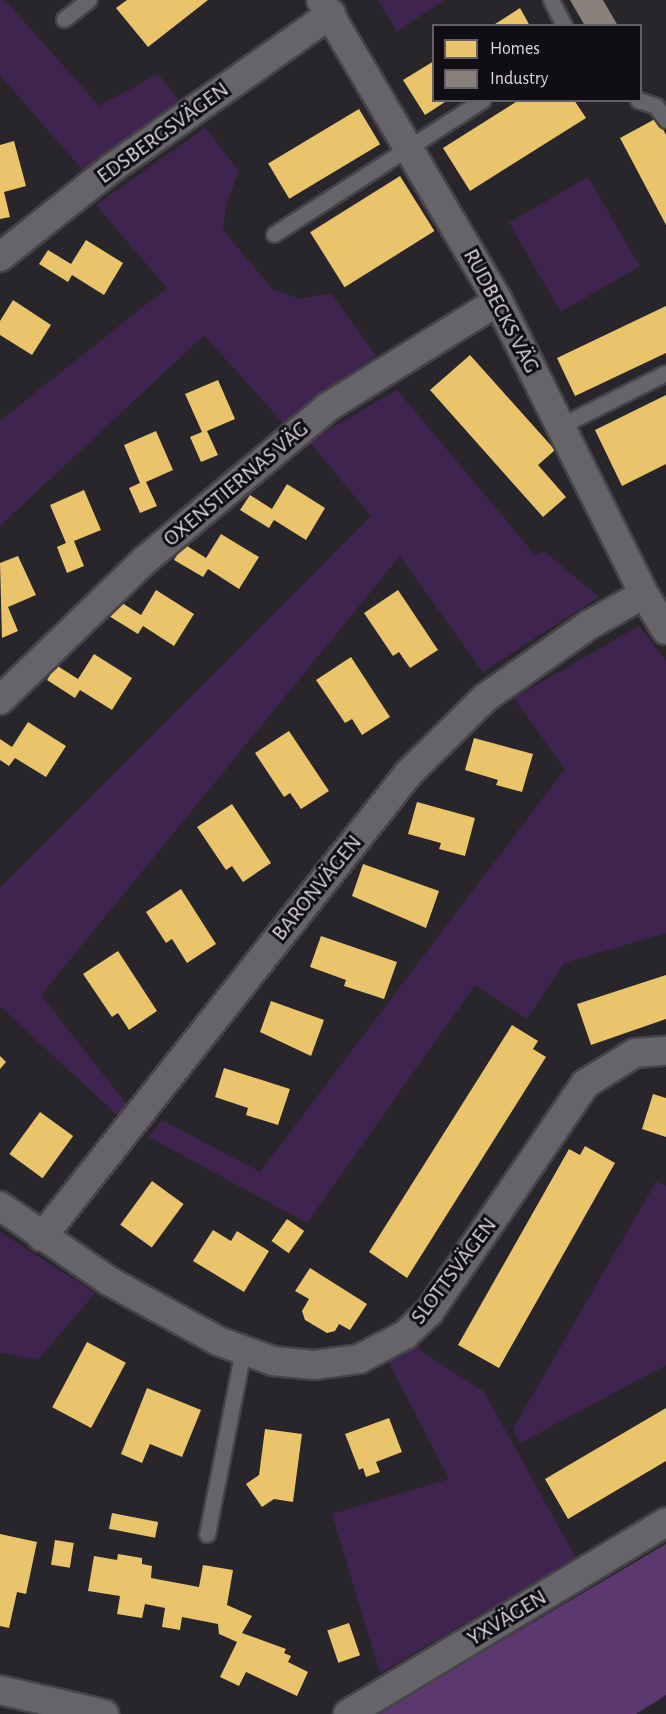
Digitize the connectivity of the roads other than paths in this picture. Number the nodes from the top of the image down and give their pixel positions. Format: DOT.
graph roads {
  1 [pos="88,0"];
  2 [pos="551,0"];
  3 [pos="326,7"];
  4 [pos="63,18"];
  5 [pos="563,24"];
  6 [pos="642,101"];
  7 [pos="480,102"];
  8 [pos="666,120"];
  9 [pos="410,147"];
  10 [pos="274,234"];
  11 [pos="0,257"];
  12 [pos="498,301"];
  13 [pos="666,373"];
  14 [pos="562,425"];
  15 [pos="644,594"];
  16 [pos="666,630"];
  17 [pos="0,700"];
  18 [pos="666,1051"];
  19 [pos="0,1206"];
  20 [pos="42,1237"];
  21 [pos="243,1351"];
  22 [pos="666,1522"];
  23 [pos="207,1534"];
  24 [pos="0,1690"];
  25 [pos="104,1714"];
  26 [pos="348,1714"];
  1 -- 4 [label="lane"];
  2 -- 5 [label="lane"];
  3 -- 9 [label="street, RUDBECKS VÄG"];
  3 -- 11 [label="street, EDSBERGSVÄGEN"];
  6 -- 8 [label="lane"];
  7 -- 9 [label="lane"];
  9 -- 10 [label="lane"];
  9 -- 12 [label="street, RUDBECKS VÄG"];
  12 -- 14 [label="street, RUDBECKS VÄG"];
  12 -- 17 [label="street, OXENSTIERNAS VÄG"];
  13 -- 14 [label="lane"];
  14 -- 15 [label="street, RUDBECKS VÄG"];
  15 -- 16 [label="street, RUDBECKS VÄG"];
  15 -- 20 [label="street, BARONVÄGEN"];
  18 -- 21 [label="street, SLOTTSVÄGEN"];
  19 -- 20 [label="street, SLOTTSVÄGEN"];
  20 -- 21 [label="street, SLOTTSVÄGEN"];
  21 -- 23 [label="lane"];
  22 -- 26 [label="street, YXVÄGEN"];
  24 -- 25 [label="street"];
}
